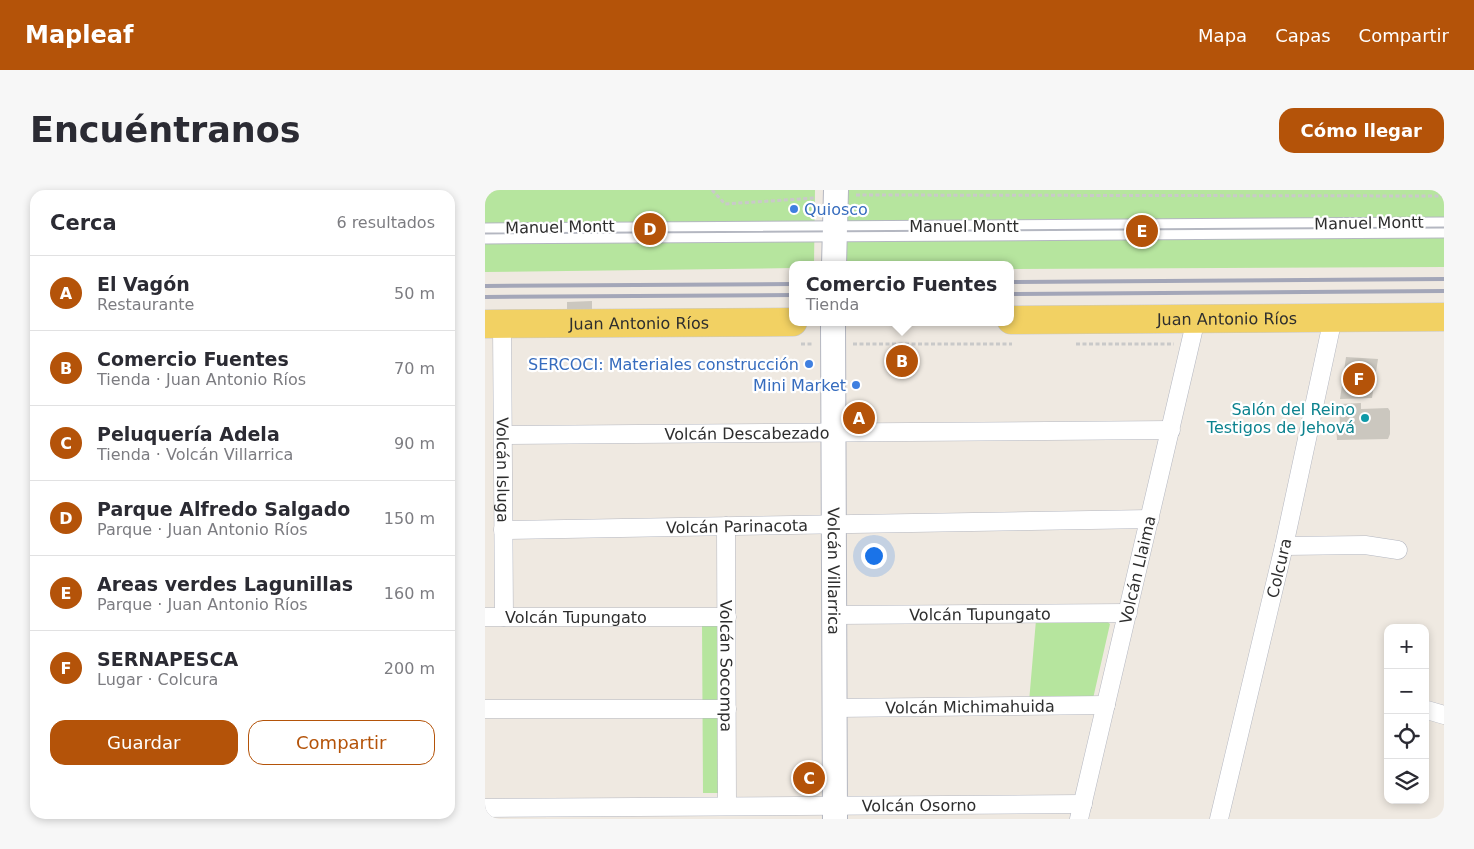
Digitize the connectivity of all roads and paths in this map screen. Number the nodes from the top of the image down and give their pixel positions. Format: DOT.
graph roads {
  1 [pos="712,190"];
  2 [pos="836,193"];
  3 [pos="1444,196"];
  4 [pos="1444,222"];
  5 [pos="485,228"];
  6 [pos="834,231"];
  7 [pos="1444,233"];
  8 [pos="485,239"];
  9 [pos="834,261"];
  10 [pos="1444,317"];
  11 [pos="1333,318"];
  12 [pos="494,324"];
  13 [pos="1193,331"];
  14 [pos="1016,332"];
  15 [pos="794,333"];
  16 [pos="833,333"];
  17 [pos="1072,344"];
  18 [pos="1171,430"];
  19 [pos="833,431"];
  20 [pos="503,435"];
  21 [pos="1150,519"];
  22 [pos="833,524"];
  23 [pos="726,526"];
  24 [pos="503,530"];
  25 [pos="1284,546"];
  26 [pos="1398,550"];
  27 [pos="1127,613"];
  28 [pos="834,615"];
  29 [pos="485,617"];
  30 [pos="504,617"];
  31 [pos="727,617"];
  32 [pos="1106,705"];
  33 [pos="835,708"];
  34 [pos="485,709"];
  35 [pos="727,709"];
  36 [pos="1429,711"];
  37 [pos="1444,715"];
  38 [pos="727,806"];
  39 [pos="1081,811"];
  40 [pos="491,812"];
  41 [pos="835,812"];
  42 [pos="580,813"];
  43 [pos="1219,819"];
  1 -- 2 [label="path"];
  2 -- 3 [label="path"];
  2 -- 6 [label="street"];
  4 -- 6 [label="lane, Manuel Montt"];
  5 -- 6 [label="lane, Manuel Montt"];
  6 -- 7 [label="lane, Manuel Montt"];
  6 -- 8 [label="lane, Manuel Montt"];
  6 -- 9 [label="street"];
  10 -- 11 [label="main road, Juan Antonio Ríos"];
  11 -- 13 [label="main road, Juan Antonio Ríos"];
  11 -- 25 [label="street, Colcura"];
  12 -- 15 [label="main road, Juan Antonio Ríos"];
  12 -- 20 [label="street, Volcán Isluga"];
  13 -- 14 [label="main road, Juan Antonio Ríos"];
  13 -- 17 [label="path"];
  13 -- 18 [label="street, Volcán Llaima"];
  14 -- 16 [label="path"];
  15 -- 16 [label="path"];
  16 -- 19 [label="street, Volcán Villarrica"];
  18 -- 19 [label="street, Volcán Descabezado"];
  18 -- 21 [label="street, Volcán Llaima"];
  19 -- 20 [label="street, Volcán Descabezado"];
  19 -- 22 [label="street, Volcán Villarrica"];
  20 -- 24 [label="street, Volcán Isluga"];
  21 -- 22 [label="street, Volcán Parinacota"];
  21 -- 27 [label="street, Volcán Llaima"];
  22 -- 23 [label="street, Volcán Parinacota"];
  22 -- 28 [label="street, Volcán Villarrica"];
  23 -- 24 [label="street, Volcán Parinacota"];
  23 -- 31 [label="street, Volcán Socompa"];
  24 -- 30 [label="street, Volcán Isluga"];
  25 -- 26 [label="street"];
  25 -- 43 [label="street, Colcura"];
  27 -- 28 [label="street, Volcán Tupungato"];
  27 -- 32 [label="street, Volcán Llaima"];
  28 -- 33 [label="street, Volcán Villarrica"];
  29 -- 30 [label="street, Volcán Tupungato"];
  30 -- 31 [label="street, Volcán Tupungato"];
  31 -- 35 [label="street, Volcán Socompa"];
  32 -- 33 [label="street, Volcán Michimahuida"];
  32 -- 39 [label="street, Volcán Llaima"];
  33 -- 41 [label="street, Volcán Villarrica"];
  34 -- 35 [label="street"];
  35 -- 38 [label="street, Volcán Socompa"];
  36 -- 37 [label="street"];
  38 -- 41 [label="street, Volcán Osorno"];
  38 -- 42 [label="street, Volcán Osorno"];
  39 -- 41 [label="street, Volcán Osorno"];
  40 -- 42 [label="street, Volcán Osorno"];
}
